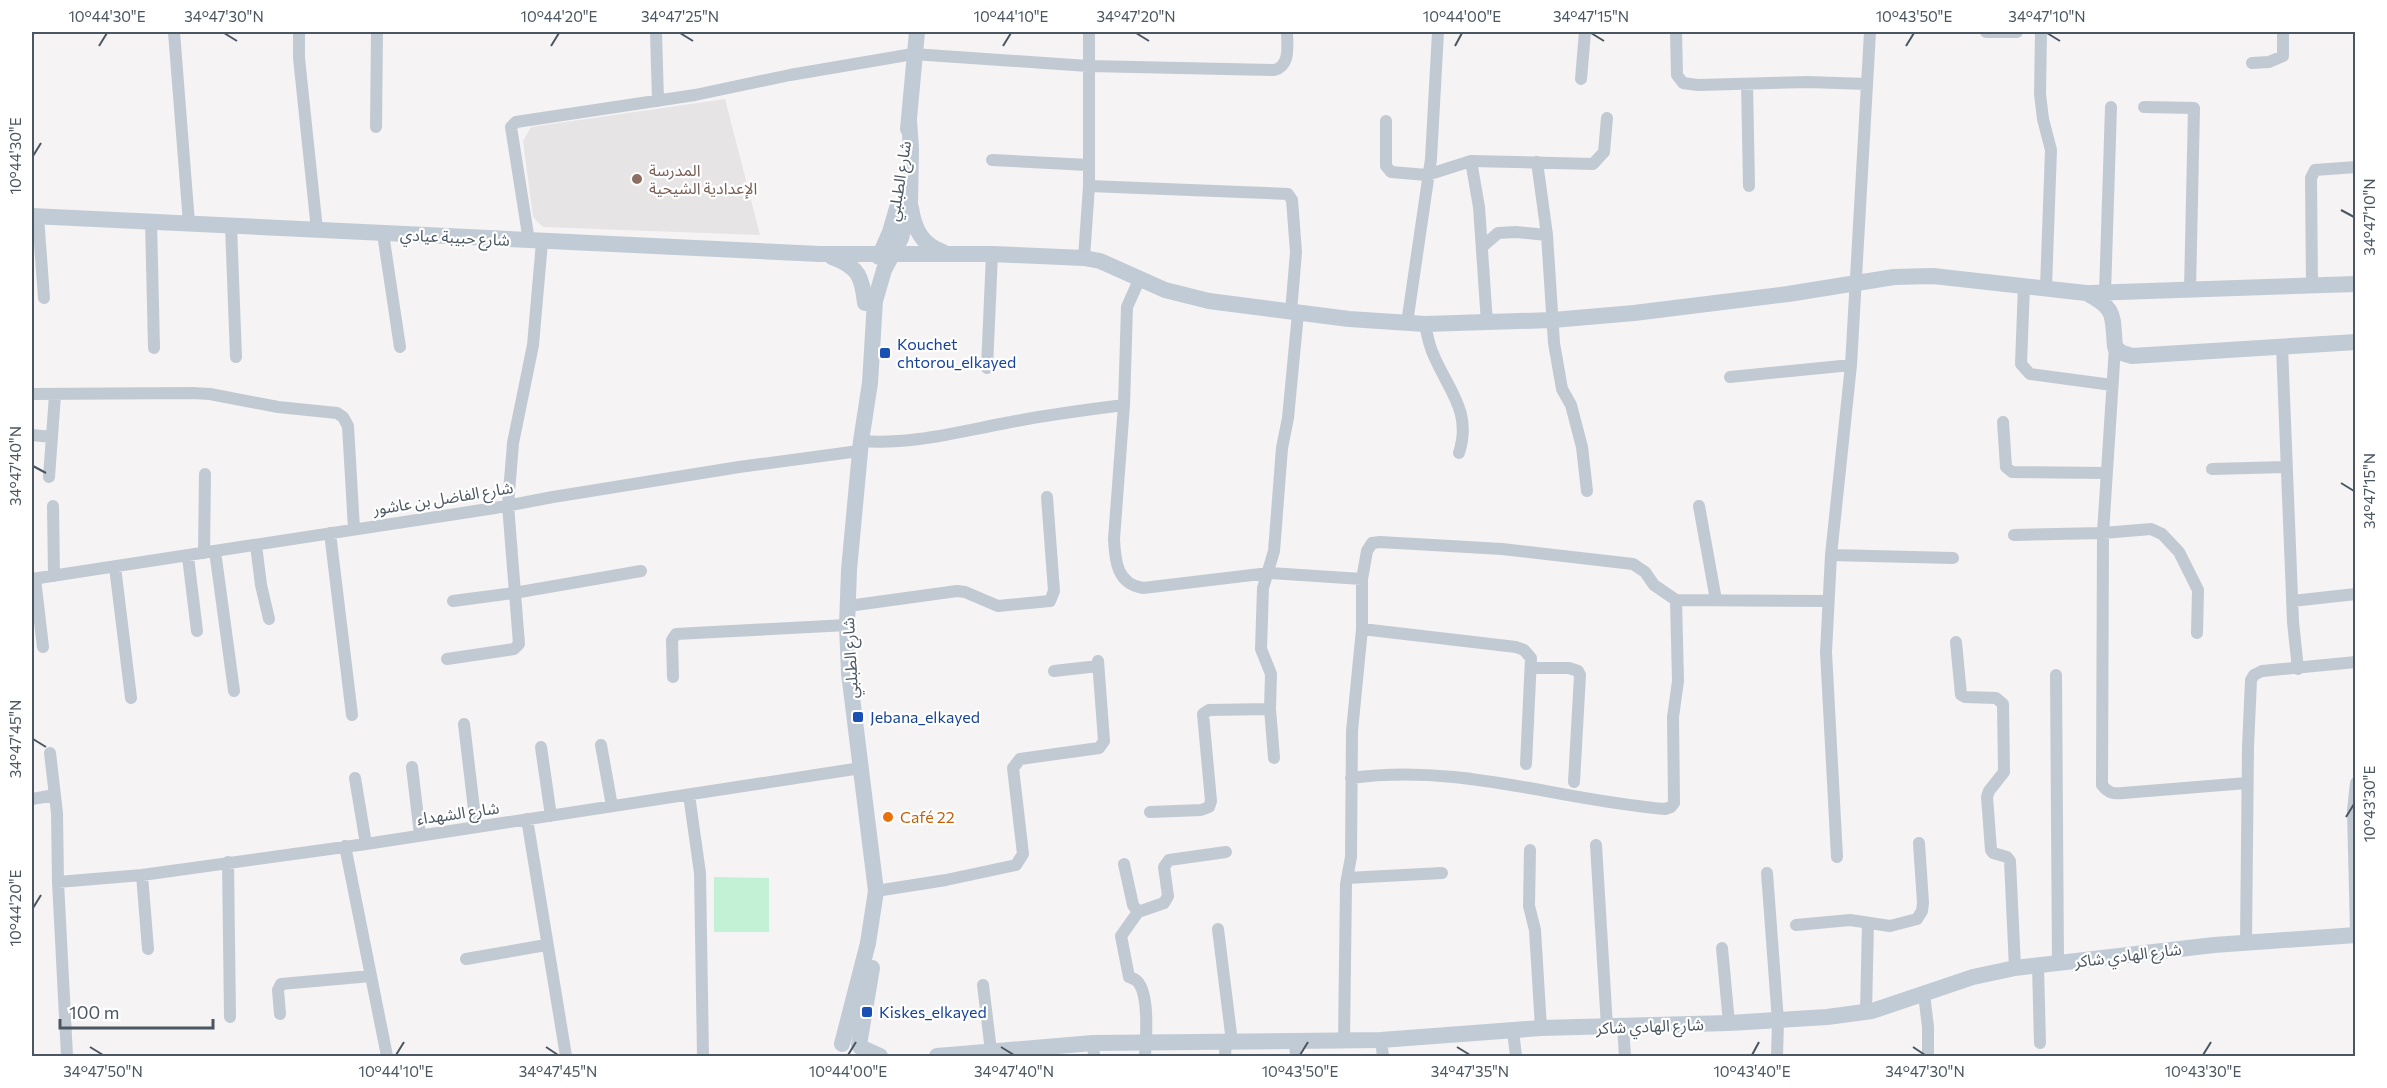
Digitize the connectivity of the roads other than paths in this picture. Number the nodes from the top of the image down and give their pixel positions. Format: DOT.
graph roads {
  1 [pos="174,32"];
  2 [pos="298,32"];
  3 [pos="377,32"];
  4 [pos="656,32"];
  5 [pos="917,32"];
  6 [pos="1089,32"];
  7 [pos="1287,32"];
  8 [pos="1438,32"];
  9 [pos="1585,32"];
  10 [pos="1676,32"];
  11 [pos="1870,32"];
  12 [pos="1986,32"];
  13 [pos="2017,32"];
  14 [pos="2041,32"];
  15 [pos="2283,32"];
  16 [pos="913,54"];
  17 [pos="2252,63"];
  18 [pos="1088,66"];
  19 [pos="1581,79"];
  20 [pos="1747,84"];
  21 [pos="1867,84"];
  22 [pos="658,101"];
  23 [pos="2111,107"];
  24 [pos="2144,107"];
  25 [pos="1607,118"];
  26 [pos="909,120"];
  27 [pos="1386,121"];
  28 [pos="376,127"];
  29 [pos="992,160"];
  30 [pos="1471,161"];
  31 [pos="1537,162"];
  32 [pos="1088,165"];
  33 [pos="2355,167"];
  34 [pos="1427,176"];
  35 [pos="1089,186"];
  36 [pos="1749,186"];
  37 [pos="910,202"];
  38 [pos="35,216"];
  39 [pos="151,221"];
  40 [pos="189,223"];
  41 [pos="231,226"];
  42 [pos="317,230"];
  43 [pos="383,234"];
  44 [pos="1547,235"];
  45 [pos="536,241"];
  46 [pos="1482,247"];
  47 [pos="820,254"];
  48 [pos="886,254"];
  49 [pos="953,254"];
  50 [pos="992,254"];
  51 [pos="1084,258"];
  52 [pos="1139,279"];
  53 [pos="1856,283"];
  54 [pos="2355,284"];
  55 [pos="2024,285"];
  56 [pos="2312,285"];
  57 [pos="2046,287"];
  58 [pos="2190,290"];
  59 [pos="2086,293"];
  60 [pos="2105,293"];
  61 [pos="44,297"];
  62 [pos="865,303"];
  63 [pos="1294,313"];
  64 [pos="1553,320"];
  65 [pos="1407,323"];
  66 [pos="1488,323"];
  67 [pos="1425,324"];
  68 [pos="2355,342"];
  69 [pos="2282,346"];
  70 [pos="400,347"];
  71 [pos="2115,347"];
  72 [pos="154,348"];
  73 [pos="236,357"];
  74 [pos="1851,365"];
  75 [pos="987,368"];
  76 [pos="1730,377"];
  77 [pos="2112,385"];
  78 [pos="32,394"];
  79 [pos="55,395"];
  80 [pos="1124,405"];
  81 [pos="863,417"];
  82 [pos="2003,422"];
  83 [pos="32,435"];
  84 [pos="52,436"];
  85 [pos="860,446"];
  86 [pos="1459,453"];
  87 [pos="2286,467"];
  88 [pos="2212,469"];
  89 [pos="2106,473"];
  90 [pos="205,474"];
  91 [pos="49,477"];
  92 [pos="1587,491"];
  93 [pos="1047,497"];
  94 [pos="508,505"];
  95 [pos="53,506"];
  96 [pos="1699,506"];
  97 [pos="354,529"];
  98 [pos="330,533"];
  99 [pos="2103,534"];
  100 [pos="2014,535"];
  101 [pos="256,545"];
  102 [pos="210,552"];
  103 [pos="1831,555"];
  104 [pos="188,556"];
  105 [pos="1953,558"];
  106 [pos="115,567"];
  107 [pos="641,571"];
  108 [pos="1269,573"];
  109 [pos="54,576"];
  110 [pos="33,579"];
  111 [pos="1362,579"];
  112 [pos="514,593"];
  113 [pos="2355,594"];
  114 [pos="1676,600"];
  115 [pos="1716,600"];
  116 [pos="453,601"];
  117 [pos="1828,601"];
  118 [pos="2292,601"];
  119 [pos="848,606"];
  120 [pos="269,619"];
  121 [pos="847,625"];
  122 [pos="1362,629"];
  123 [pos="197,631"];
  124 [pos="2197,633"];
  125 [pos="1956,642"];
  126 [pos="43,647"];
  127 [pos="447,659"];
  128 [pos="2355,662"];
  129 [pos="1530,668"];
  130 [pos="2298,669"];
  131 [pos="1054,671"];
  132 [pos="2056,675"];
  133 [pos="673,677"];
  134 [pos="234,691"];
  135 [pos="131,698"];
  136 [pos="1270,709"];
  137 [pos="352,715"];
  138 [pos="464,724"];
  139 [pos="601,745"];
  140 [pos="541,747"];
  141 [pos="50,753"];
  142 [pos="1274,758"];
  143 [pos="1526,764"];
  144 [pos="412,767"];
  145 [pos="861,768"];
  146 [pos="355,778"];
  147 [pos="1351,778"];
  148 [pos="1574,782"];
  149 [pos="2247,783"];
  150 [pos="2355,783"];
  151 [pos="55,795"];
  152 [pos="689,795"];
  153 [pos="32,799"];
  154 [pos="612,806"];
  155 [pos="1150,812"];
  156 [pos="551,816"];
  157 [pos="527,819"];
  158 [pos="476,826"];
  159 [pos="420,835"];
  160 [pos="1919,843"];
  161 [pos="366,844"];
  162 [pos="1596,845"];
  163 [pos="345,846"];
  164 [pos="1530,850"];
  165 [pos="1226,852"];
  166 [pos="1837,857"];
  167 [pos="228,862"];
  168 [pos="1124,864"];
  169 [pos="1442,873"];
  170 [pos="1767,873"];
  171 [pos="142,875"];
  172 [pos="1347,878"];
  173 [pos="58,882"];
  174 [pos="875,895"];
  175 [pos="1138,912"];
  176 [pos="1868,923"];
  177 [pos="1796,925"];
  178 [pos="1218,929"];
  179 [pos="2355,934"];
  180 [pos="2246,943"];
  181 [pos="546,945"];
  182 [pos="1722,948"];
  183 [pos="148,949"];
  184 [pos="466,959"];
  185 [pos="2058,963"];
  186 [pos="2038,966"];
  187 [pos="2015,968"];
  188 [pos="371,976"];
  189 [pos="983,985"];
  190 [pos="1924,994"];
  191 [pos="1866,1012"];
  192 [pos="280,1014"];
  193 [pos="230,1017"];
  194 [pos="1778,1021"];
  195 [pos="1729,1023"];
  196 [pos="1615,1027"];
  197 [pos="1541,1028"];
  198 [pos="1513,1031"];
  199 [pos="1344,1041"];
  200 [pos="2040,1043"];
  201 [pos="1228,1047"];
  202 [pos="1382,1048"];
  203 [pos="1296,1049"];
  204 [pos="859,1050"];
  205 [pos="1094,1050"];
  206 [pos="1146,1050"];
  207 [pos="991,1051"];
  208 [pos="840,1052"];
  209 [pos="67,1056"];
  210 [pos="387,1056"];
  211 [pos="566,1056"];
  212 [pos="703,1056"];
  213 [pos="880,1056"];
  214 [pos="937,1056"];
  215 [pos="1516,1056"];
  216 [pos="1625,1056"];
  217 [pos="1777,1056"];
  218 [pos="1928,1056"];
  1 -- 40 [label="street"];
  2 -- 42 [label="street"];
  3 -- 28 [label="street"];
  4 -- 22 [label="street"];
  5 -- 16 [label="street, شارع الطبلبي"];
  6 -- 18 [label="street"];
  7 -- 18 [label="street"];
  8 -- 34 [label="street"];
  9 -- 19 [label="street"];
  10 -- 20 [label="street"];
  11 -- 21 [label="street"];
  12 -- 13 [label="street"];
  14 -- 57 [label="street"];
  15 -- 17 [label="street"];
  16 -- 18 [label="street"];
  16 -- 22 [label="street"];
  16 -- 26 [label="street, شارع الطبلبي"];
  18 -- 32 [label="street"];
  20 -- 21 [label="street"];
  20 -- 36 [label="street"];
  21 -- 53 [label="street"];
  22 -- 45 [label="street"];
  23 -- 60 [label="street"];
  24 -- 58 [label="street"];
  25 -- 31 [label="street"];
  26 -- 37 [label="street, شارع الطبلبي"];
  26 -- 48 [label="street, شارع الطبلبي"];
  27 -- 34 [label="street"];
  29 -- 32 [label="street"];
  30 -- 31 [label="street"];
  30 -- 34 [label="street"];
  30 -- 46 [label="street"];
  31 -- 44 [label="street"];
  32 -- 35 [label="street"];
  33 -- 56 [label="street"];
  34 -- 65 [label="street"];
  35 -- 51 [label="street"];
  35 -- 63 [label="street"];
  37 -- 48 [label="street, شارع الطبلبي"];
  37 -- 49 [label="street"];
  38 -- 39 [label="street, شارع حبيبة عيادي"];
  38 -- 61 [label="street"];
  39 -- 40 [label="street, شارع حبيبة عيادي"];
  39 -- 72 [label="street"];
  40 -- 41 [label="street, شارع حبيبة عيادي"];
  41 -- 42 [label="street, شارع حبيبة عيادي"];
  41 -- 73 [label="street"];
  42 -- 43 [label="street, شارع حبيبة عيادي"];
  43 -- 45 [label="street, شارع حبيبة عيادي"];
  43 -- 70 [label="street"];
  44 -- 46 [label="street"];
  44 -- 64 [label="street"];
  45 -- 47 [label="street, شارع حبيبة عيادي"];
  45 -- 94 [label="street"];
  46 -- 66 [label="street"];
  47 -- 48 [label="street, شارع حبيبة عيادي"];
  47 -- 62 [label="street"];
  48 -- 49 [label="street, شارع حبيبة عيادي"];
  48 -- 62 [label="street, شارع الطبلبي"];
  48 -- 81 [label="street, شارع الطبلبي"];
  49 -- 50 [label="street, شارع حبيبة عيادي"];
  50 -- 51 [label="street, شارع حبيبة عيادي"];
  50 -- 75 [label="street"];
  51 -- 52 [label="street, شارع حبيبة عيادي"];
  52 -- 63 [label="street, شارع حبيبة عيادي"];
  52 -- 80 [label="street"];
  53 -- 55 [label="street, شارع حبيبة عيادي"];
  53 -- 64 [label="street, شارع حبيبة عيادي"];
  53 -- 74 [label="street"];
  54 -- 56 [label="street, شارع حبيبة عيادي"];
  55 -- 57 [label="street, شارع حبيبة عيادي"];
  55 -- 77 [label="street"];
  56 -- 58 [label="street, شارع حبيبة عيادي"];
  57 -- 59 [label="street, شارع حبيبة عيادي"];
  58 -- 60 [label="street, شارع حبيبة عيادي"];
  59 -- 60 [label="street, شارع حبيبة عيادي"];
  59 -- 71 [label="street"];
  62 -- 81 [label="street, شارع الطبلبي"];
  63 -- 65 [label="street, شارع حبيبة عيادي"];
  63 -- 108 [label="street"];
  64 -- 66 [label="street, شارع حبيبة عيادي"];
  64 -- 92 [label="street"];
  65 -- 67 [label="street, شارع حبيبة عيادي"];
  66 -- 67 [label="street, شارع حبيبة عيادي"];
  67 -- 86 [label="street"];
  68 -- 69 [label="street"];
  69 -- 71 [label="street"];
  69 -- 87 [label="street"];
  71 -- 77 [label="street"];
  74 -- 76 [label="street"];
  74 -- 103 [label="street"];
  77 -- 89 [label="street"];
  78 -- 79 [label="street"];
  79 -- 84 [label="street"];
  79 -- 97 [label="street"];
  80 -- 85 [label="street, شارع الفاضل بن عاشور"];
  80 -- 108 [label="street"];
  81 -- 85 [label="street, شارع الطبلبي"];
  82 -- 89 [label="street"];
  83 -- 84 [label="street"];
  84 -- 91 [label="street"];
  85 -- 94 [label="street, شارع الفاضل بن عاشور"];
  85 -- 119 [label="street, شارع الطبلبي"];
  87 -- 88 [label="street"];
  87 -- 118 [label="street"];
  89 -- 99 [label="street"];
  90 -- 102 [label="street"];
  93 -- 119 [label="street"];
  94 -- 97 [label="street, شارع الفاضل بن عاشور"];
  94 -- 112 [label="street"];
  95 -- 109 [label="street"];
  96 -- 115 [label="street"];
  97 -- 98 [label="street, شارع الفاضل بن عاشور"];
  98 -- 101 [label="street, شارع الفاضل بن عاشور"];
  98 -- 137 [label="street"];
  99 -- 100 [label="street"];
  99 -- 124 [label="street"];
  99 -- 149 [label="street"];
  101 -- 102 [label="street, شارع الفاضل بن عاشور"];
  101 -- 120 [label="street"];
  102 -- 104 [label="street, شارع الفاضل بن عاشور"];
  102 -- 134 [label="street"];
  103 -- 105 [label="street"];
  103 -- 117 [label="street"];
  104 -- 106 [label="street, شارع الفاضل بن عاشور"];
  104 -- 123 [label="street"];
  106 -- 109 [label="street, شارع الفاضل بن عاشور"];
  106 -- 135 [label="street"];
  107 -- 112 [label="street"];
  108 -- 111 [label="street"];
  108 -- 136 [label="street"];
  109 -- 110 [label="street, شارع الفاضل بن عاشور"];
  110 -- 126 [label="street"];
  111 -- 114 [label="street"];
  111 -- 122 [label="street"];
  112 -- 116 [label="street"];
  112 -- 127 [label="street"];
  113 -- 118 [label="street"];
  114 -- 115 [label="street"];
  114 -- 147 [label="street"];
  115 -- 117 [label="street"];
  117 -- 166 [label="street"];
  118 -- 130 [label="street"];
  119 -- 121 [label="street, شارع الطبلبي"];
  121 -- 133 [label="street"];
  121 -- 145 [label="street, شارع الطبلبي"];
  122 -- 129 [label="street"];
  122 -- 147 [label="street"];
  125 -- 187 [label="street"];
  128 -- 130 [label="street"];
  129 -- 143 [label="street"];
  129 -- 148 [label="street"];
  130 -- 149 [label="street"];
  131 -- 174 [label="street"];
  132 -- 185 [label="street"];
  136 -- 142 [label="street"];
  136 -- 155 [label="street"];
  138 -- 158 [label="street"];
  139 -- 154 [label="street"];
  140 -- 156 [label="street"];
  141 -- 151 [label="street"];
  144 -- 159 [label="street"];
  145 -- 152 [label="street, شارع الشهداء"];
  145 -- 174 [label="street, شارع الطبلبي"];
  146 -- 161 [label="street"];
  147 -- 172 [label="street"];
  149 -- 180 [label="street"];
  150 -- 179 [label="street"];
  151 -- 153 [label="street"];
  151 -- 173 [label="street"];
  152 -- 154 [label="street, شارع الشهداء"];
  152 -- 212 [label="street"];
  154 -- 156 [label="street, شارع الشهداء"];
  156 -- 157 [label="street, شارع الشهداء"];
  157 -- 158 [label="street, شارع الشهداء"];
  157 -- 181 [label="street"];
  158 -- 159 [label="street, شارع الشهداء"];
  159 -- 161 [label="street, شارع الشهداء"];
  160 -- 176 [label="street"];
  161 -- 163 [label="street, شارع الشهداء"];
  162 -- 196 [label="street"];
  163 -- 167 [label="street, شارع الشهداء"];
  163 -- 188 [label="street"];
  164 -- 197 [label="street"];
  165 -- 175 [label="street"];
  167 -- 171 [label="street, شارع الشهداء"];
  167 -- 193 [label="street"];
  168 -- 175 [label="street"];
  169 -- 172 [label="street"];
  170 -- 194 [label="street"];
  171 -- 173 [label="street, شارع الشهداء"];
  171 -- 183 [label="street"];
  172 -- 199 [label="street"];
  173 -- 209 [label="street"];
  174 -- 204 [label="street, شارع الطبلبي"];
  174 -- 208 [label="street, شارع الطبلبي"];
  175 -- 206 [label="street"];
  176 -- 177 [label="street"];
  176 -- 191 [label="street"];
  178 -- 201 [label="street"];
  179 -- 180 [label="street, شارع الهادي شاكر"];
  180 -- 185 [label="street, شارع الهادي شاكر"];
  181 -- 184 [label="street"];
  181 -- 211 [label="street"];
  182 -- 195 [label="street"];
  185 -- 186 [label="street, شارع الهادي شاكر"];
  186 -- 187 [label="street, شارع الهادي شاكر"];
  186 -- 200 [label="street"];
  187 -- 190 [label="street, شارع الهادي شاكر"];
  188 -- 192 [label="street"];
  188 -- 210 [label="street"];
  189 -- 207 [label="street"];
  190 -- 191 [label="street, شارع الهادي شاكر"];
  190 -- 218 [label="street"];
  191 -- 194 [label="street, شارع الهادي شاكر"];
  194 -- 195 [label="street, شارع الهادي شاكر"];
  194 -- 217 [label="street"];
  195 -- 196 [label="street, شارع الهادي شاكر"];
  196 -- 197 [label="street, شارع الهادي شاكر"];
  196 -- 216 [label="street"];
  197 -- 198 [label="street, شارع الهادي شاكر"];
  198 -- 202 [label="street, شارع الهادي شاكر"];
  198 -- 215 [label="street"];
  199 -- 202 [label="street, شارع الهادي شاكر"];
  199 -- 203 [label="street, شارع الهادي شاكر"];
  201 -- 203 [label="street, شارع الهادي شاكر"];
  201 -- 206 [label="street, شارع الهادي شاكر"];
  204 -- 208 [label="street"];
  204 -- 213 [label="street"];
  205 -- 206 [label="street, شارع الهادي شاكر"];
  205 -- 207 [label="street, شارع الهادي شاكر"];
  207 -- 214 [label="street, شارع الهادي شاكر"];
}
